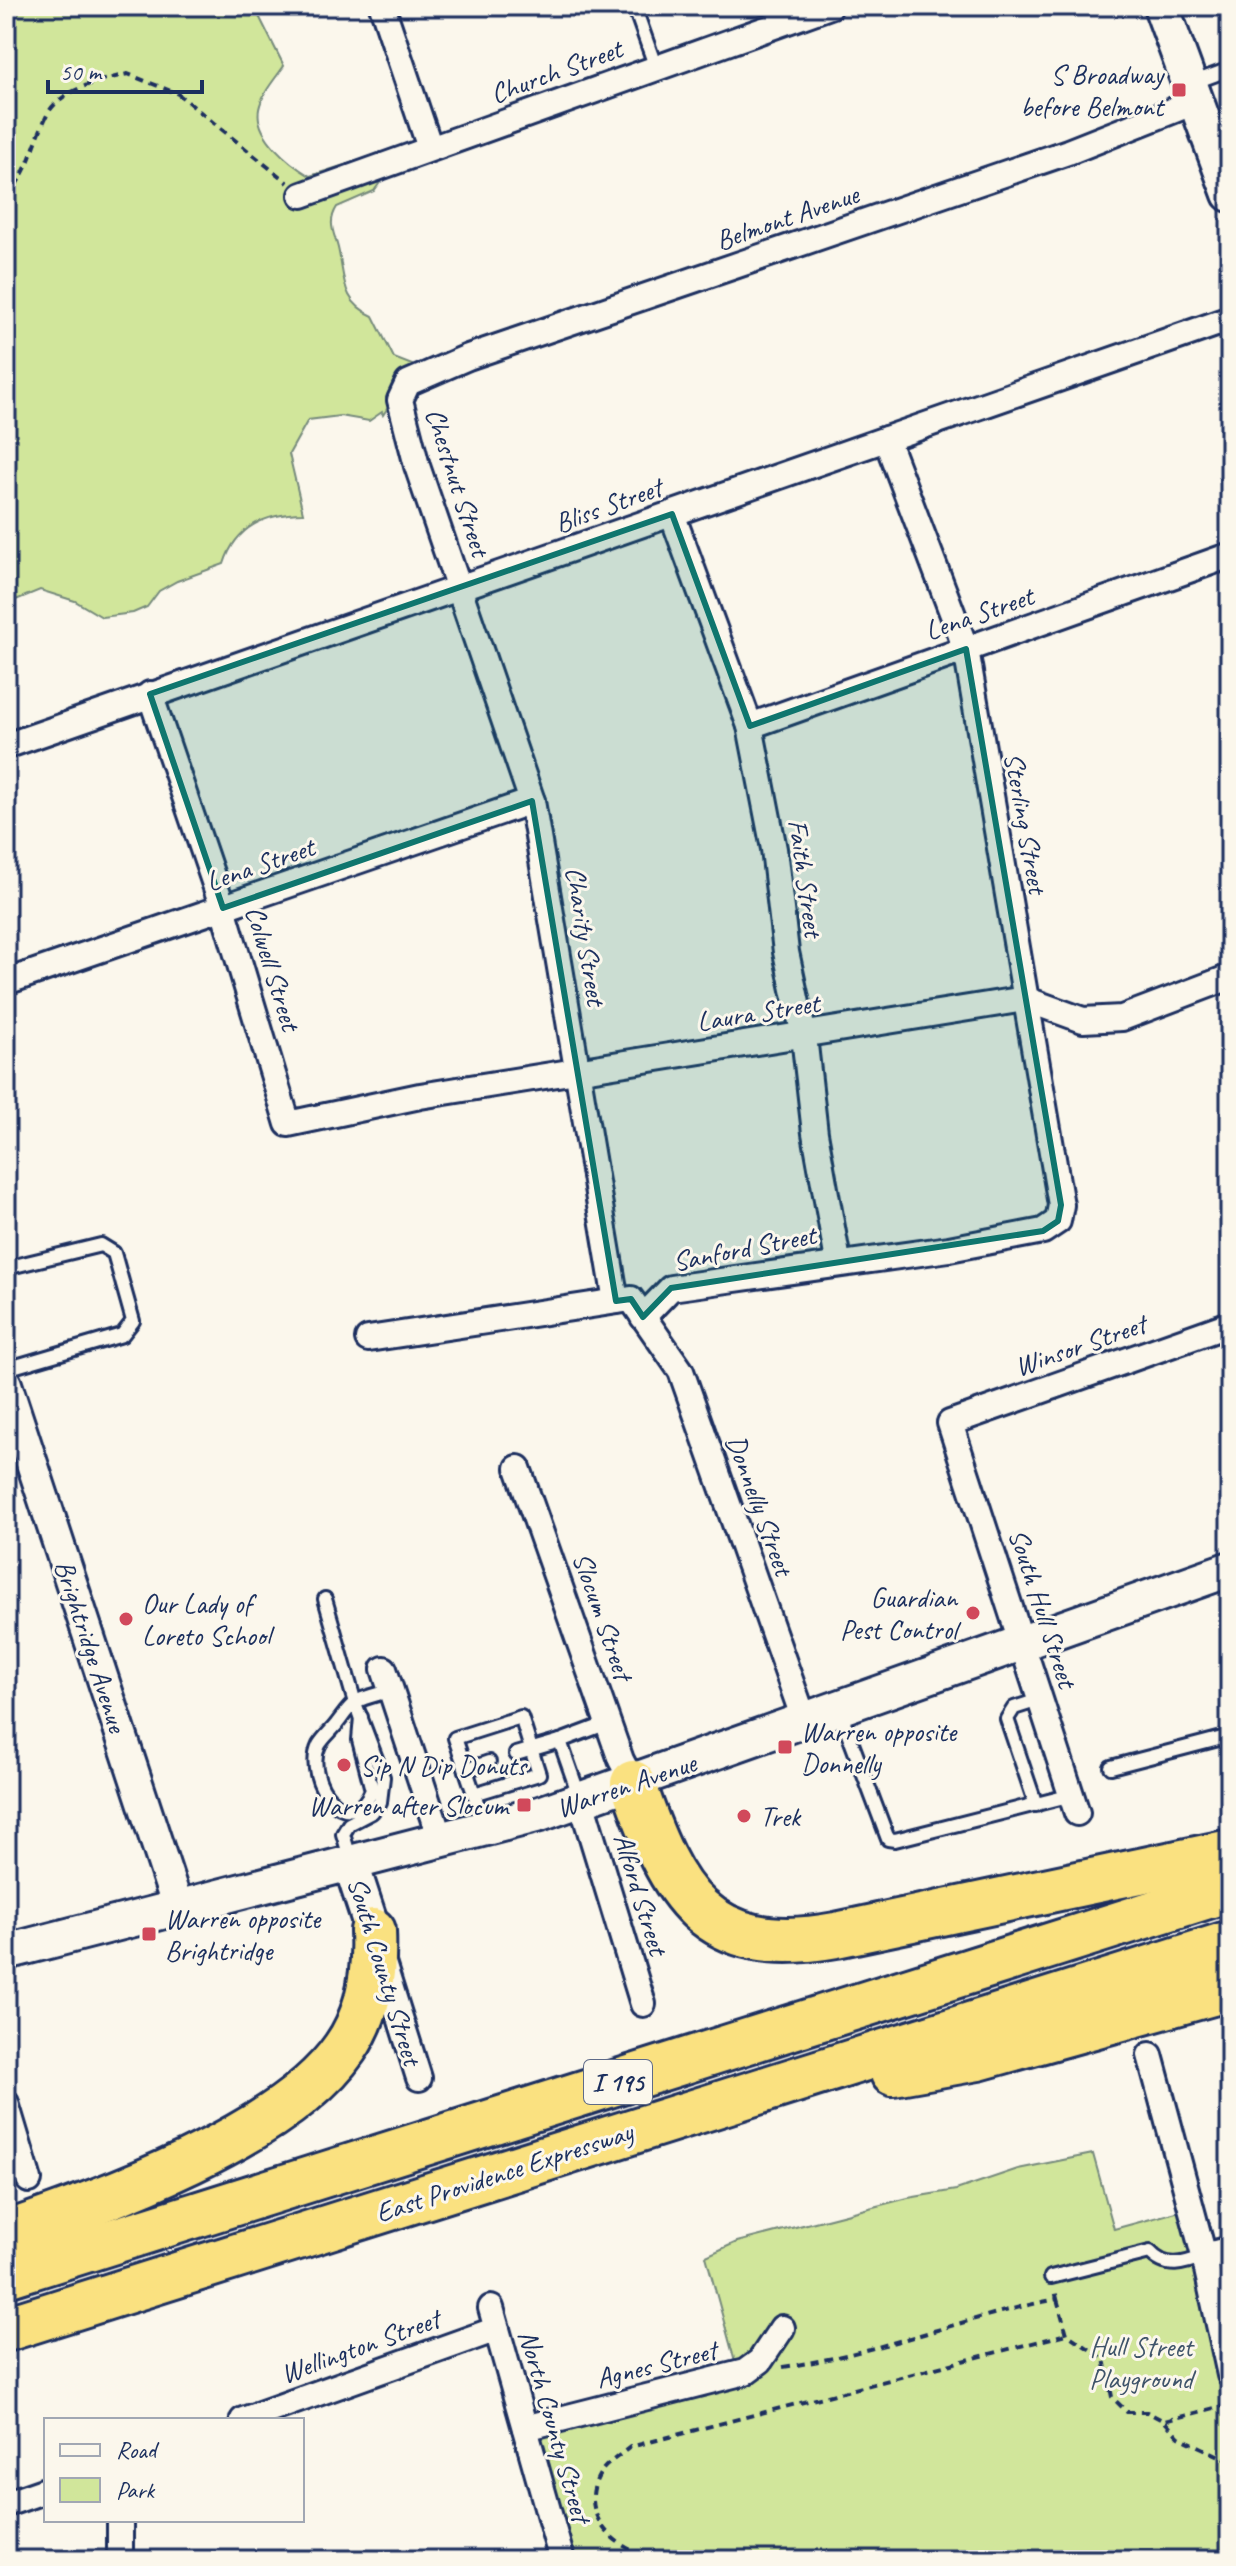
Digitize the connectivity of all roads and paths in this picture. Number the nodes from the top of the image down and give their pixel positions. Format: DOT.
graph roads {
  1 [pos="382,6"];
  2 [pos="634,6"];
  3 [pos="830,6"];
  4 [pos="1164,7"];
  5 [pos="656,68"];
  6 [pos="1230,69"];
  7 [pos="1193,92"];
  8 [pos="430,148"];
  9 [pos="1230,194"];
  10 [pos="302,195"];
  11 [pos="6,197"];
  12 [pos="1230,319"];
  13 [pos="404,395"];
  14 [pos="886,439"];
  15 [pos="672,514"];
  16 [pos="1228,556"];
  17 [pos="462,588"];
  18 [pos="966,649"];
  19 [pos="150,694"];
  20 [pos="750,726"];
  21 [pos="6,746"];
  22 [pos="532,801"];
  23 [pos="223,908"];
  24 [pos="1230,977"];
  25 [pos="6,982"];
  26 [pos="1025,999"];
  27 [pos="804,1036"];
  28 [pos="577,1071"];
  29 [pos="288,1124"];
  30 [pos="1054,1226"];
  31 [pos="838,1261"];
  32 [pos="6,1268"];
  33 [pos="616,1301"];
  34 [pos="643,1317"];
  35 [pos="1230,1324"];
  36 [pos="368,1339"];
  37 [pos="6,1369"];
  38 [pos="6,1384"];
  39 [pos="950,1423"];
  40 [pos="14,1434"];
  41 [pos="518,1468"];
  42 [pos="1230,1569"];
  43 [pos="325,1599"];
  44 [pos="1023,1644"];
  45 [pos="388,1680"];
  46 [pos="1042,1699"];
  47 [pos="355,1703"];
  48 [pos="839,1709"];
  49 [pos="361,1716"];
  50 [pos="805,1722"];
  51 [pos="608,1723"];
  52 [pos="1230,1736"];
  53 [pos="560,1741"];
  54 [pos="531,1749"];
  55 [pos="516,1754"];
  56 [pos="489,1762"];
  57 [pos="1111,1767"];
  58 [pos="466,1770"];
  59 [pos="633,1783"];
  60 [pos="474,1794"];
  61 [pos="581,1801"];
  62 [pos="1074,1804"];
  63 [pos="1036,1805"];
  64 [pos="486,1829"];
  65 [pos="441,1842"];
  66 [pos="1230,1852"];
  67 [pos="351,1864"];
  68 [pos="1230,1889"];
  69 [pos="178,1908"];
  70 [pos="373,1931"];
  71 [pos="1230,1943"];
  72 [pos="6,1952"];
  73 [pos="1230,1988"];
  74 [pos="643,2004"];
  75 [pos="1150,2055"];
  76 [pos="419,2078"];
  77 [pos="6,2103"];
  78 [pos="717,2104"];
  79 [pos="29,2180"];
  80 [pos="6,2234"];
  81 [pos="1230,2249"];
  82 [pos="1204,2256"];
  83 [pos="6,2275"];
  84 [pos="1051,2277"];
  85 [pos="1057,2299"];
  86 [pos="494,2318"];
  87 [pos="782,2328"];
  88 [pos="6,2329"];
  89 [pos="1067,2334"];
  90 [pos="745,2372"];
  91 [pos="1230,2375"];
  92 [pos="1230,2404"];
  93 [pos="248,2418"];
  94 [pos="1164,2421"];
  95 [pos="525,2428"];
  96 [pos="1230,2461"];
  97 [pos="44,2491"];
  98 [pos="6,2504"];
  99 [pos="120,2522"];
  100 [pos="120,2560"];
  101 [pos="562,2560"];
  102 [pos="699,2560"];
  1 -- 8 [label="street"];
  2 -- 5 [label="lane"];
  3 -- 5 [label="street, Church Street"];
  4 -- 7 [label="main road"];
  5 -- 8 [label="street, Church Street"];
  6 -- 7 [label="lane"];
  7 -- 9 [label="main road"];
  7 -- 13 [label="street, Belmont Avenue"];
  8 -- 10 [label="street, Church Street"];
  10 -- 11 [label="path"];
  12 -- 14 [label="street, Bliss Street"];
  13 -- 17 [label="street, Chestnut Street"];
  14 -- 15 [label="street, Bliss Street"];
  14 -- 18 [label="street, Sterling Street"];
  15 -- 17 [label="street, Bliss Street"];
  15 -- 20 [label="street, Faith Street"];
  16 -- 18 [label="street, Lena Street"];
  17 -- 19 [label="street, Bliss Street"];
  17 -- 22 [label="street, Charity Street"];
  18 -- 20 [label="street, Lena Street"];
  18 -- 26 [label="street, Sterling Street"];
  19 -- 21 [label="street, Bliss Street"];
  19 -- 23 [label="street, Colwell Street"];
  20 -- 27 [label="street, Faith Street"];
  22 -- 23 [label="street, Lena Street"];
  22 -- 28 [label="street, Charity Street"];
  23 -- 25 [label="street, Lena Street"];
  23 -- 29 [label="street, Colwell Street"];
  24 -- 26 [label="street, Laura Street"];
  26 -- 27 [label="street, Laura Street"];
  26 -- 30 [label="street, Sterling Street"];
  27 -- 28 [label="street, Laura Street"];
  27 -- 31 [label="street, Faith Street"];
  28 -- 29 [label="street, Laura Street"];
  28 -- 33 [label="street, Charity Street"];
  30 -- 31 [label="street, Sanford Street"];
  31 -- 34 [label="street, Sanford Street"];
  32 -- 37 [label="lane"];
  33 -- 34 [label="street"];
  33 -- 36 [label="street"];
  34 -- 50 [label="street, Donnelly Street"];
  35 -- 39 [label="street, Winsor Street"];
  38 -- 40 [label="street, Brightridge Avenue"];
  39 -- 44 [label="street, South Hull Street"];
  40 -- 69 [label="street, Brightridge Avenue"];
  41 -- 51 [label="street, Slocum Street"];
  42 -- 44 [label="main road, Warren Avenue"];
  43 -- 47 [label="lane"];
  44 -- 46 [label="street, South Hull Street"];
  44 -- 48 [label="main road, Warren Avenue"];
  45 -- 47 [label="lane"];
  45 -- 65 [label="street"];
  46 -- 62 [label="street, South Hull Street"];
  46 -- 63 [label="lane"];
  47 -- 49 [label="lane"];
  47 -- 49 [label="lane"];
  48 -- 50 [label="main road, Warren Avenue"];
  48 -- 63 [label="lane"];
  49 -- 67 [label="lane"];
  50 -- 59 [label="main road, Warren Avenue"];
  51 -- 53 [label="lane"];
  51 -- 59 [label="street, Slocum Street"];
  52 -- 57 [label="lane"];
  53 -- 54 [label="lane"];
  53 -- 61 [label="lane"];
  54 -- 55 [label="lane"];
  54 -- 58 [label="lane"];
  54 -- 60 [label="lane"];
  56 -- 58 [label="lane"];
  58 -- 60 [label="lane"];
  59 -- 61 [label="main road, Warren Avenue"];
  59 -- 66 [label="highway"];
  60 -- 64 [label="lane"];
  61 -- 64 [label="main road, Warren Avenue"];
  61 -- 74 [label="street, Alford Street"];
  62 -- 63 [label="lane"];
  64 -- 65 [label="main road, Warren Avenue"];
  65 -- 67 [label="main road, Warren Avenue"];
  67 -- 69 [label="main road, Warren Avenue"];
  67 -- 70 [label="main road, South County Street"];
  68 -- 83 [label="highway, East Providence Expressway / I 195"];
  69 -- 72 [label="main road, Warren Avenue"];
  70 -- 76 [label="street, South County Street"];
  70 -- 80 [label="highway"];
  71 -- 78 [label="highway, East Providence Expressway / I 195"];
  73 -- 78 [label="highway"];
  75 -- 82 [label="street"];
  77 -- 79 [label="street"];
  78 -- 88 [label="highway, East Providence Expressway / I 195"];
  81 -- 82 [label="street"];
  82 -- 84 [label="lane"];
  82 -- 91 [label="street"];
  84 -- 85 [label="path"];
  85 -- 89 [label="path"];
  85 -- 90 [label="path"];
  86 -- 93 [label="street, Wellington Street"];
  86 -- 95 [label="street, North County Street"];
  87 -- 90 [label="street, Agnes Street"];
  89 -- 94 [label="path"];
  89 -- 102 [label="path"];
  90 -- 95 [label="street, Agnes Street"];
  92 -- 94 [label="path"];
  94 -- 96 [label="path"];
  95 -- 101 [label="street, North County Street"];
  97 -- 98 [label="street"];
  99 -- 100 [label="street"];
}
